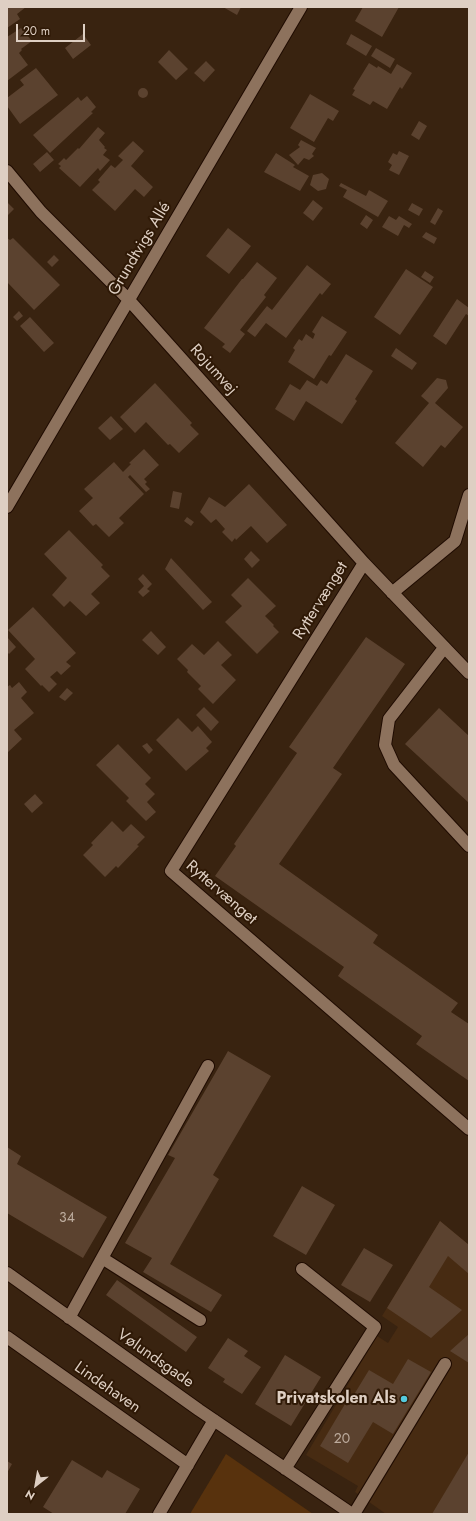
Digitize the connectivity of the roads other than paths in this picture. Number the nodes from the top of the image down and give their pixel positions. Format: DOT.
graph roads {
  1 [pos="301,7"];
  2 [pos="7,171"];
  3 [pos="128,299"];
  4 [pos="469,494"];
  5 [pos="7,507"];
  6 [pos="364,563"];
  7 [pos="392,593"];
  8 [pos="444,648"];
  9 [pos="469,673"];
  10 [pos="469,846"];
  11 [pos="208,1066"];
  12 [pos="469,1129"];
  13 [pos="102,1258"];
  14 [pos="302,1269"];
  15 [pos="7,1273"];
  16 [pos="69,1318"];
  17 [pos="200,1320"];
  18 [pos="7,1337"];
  19 [pos="445,1364"];
  20 [pos="214,1420"];
  21 [pos="188,1465"];
  22 [pos="285,1469"];
  23 [pos="159,1514"];
  24 [pos="353,1514"];
  1 -- 3 [label="street, Grundtvigs Allé"];
  2 -- 3 [label="street, Rojumvej"];
  3 -- 5 [label="street, Grundtvigs Allé"];
  3 -- 6 [label="street, Rojumvej"];
  4 -- 7 [label="street"];
  6 -- 7 [label="street, Rojumvej"];
  6 -- 12 [label="street, Ryttervænget"];
  7 -- 8 [label="street, Rojumvej"];
  8 -- 9 [label="street, Rojumvej"];
  8 -- 10 [label="street"];
  11 -- 13 [label="street"];
  13 -- 16 [label="street"];
  13 -- 17 [label="street"];
  14 -- 22 [label="street"];
  15 -- 16 [label="street, Vølundsgade"];
  16 -- 20 [label="street, Vølundsgade"];
  18 -- 21 [label="street, Lindehaven"];
  19 -- 24 [label="street"];
  20 -- 21 [label="street"];
  20 -- 22 [label="street, Vølundsgade"];
  21 -- 23 [label="street"];
  22 -- 24 [label="street, Vølundsgade"];
}
